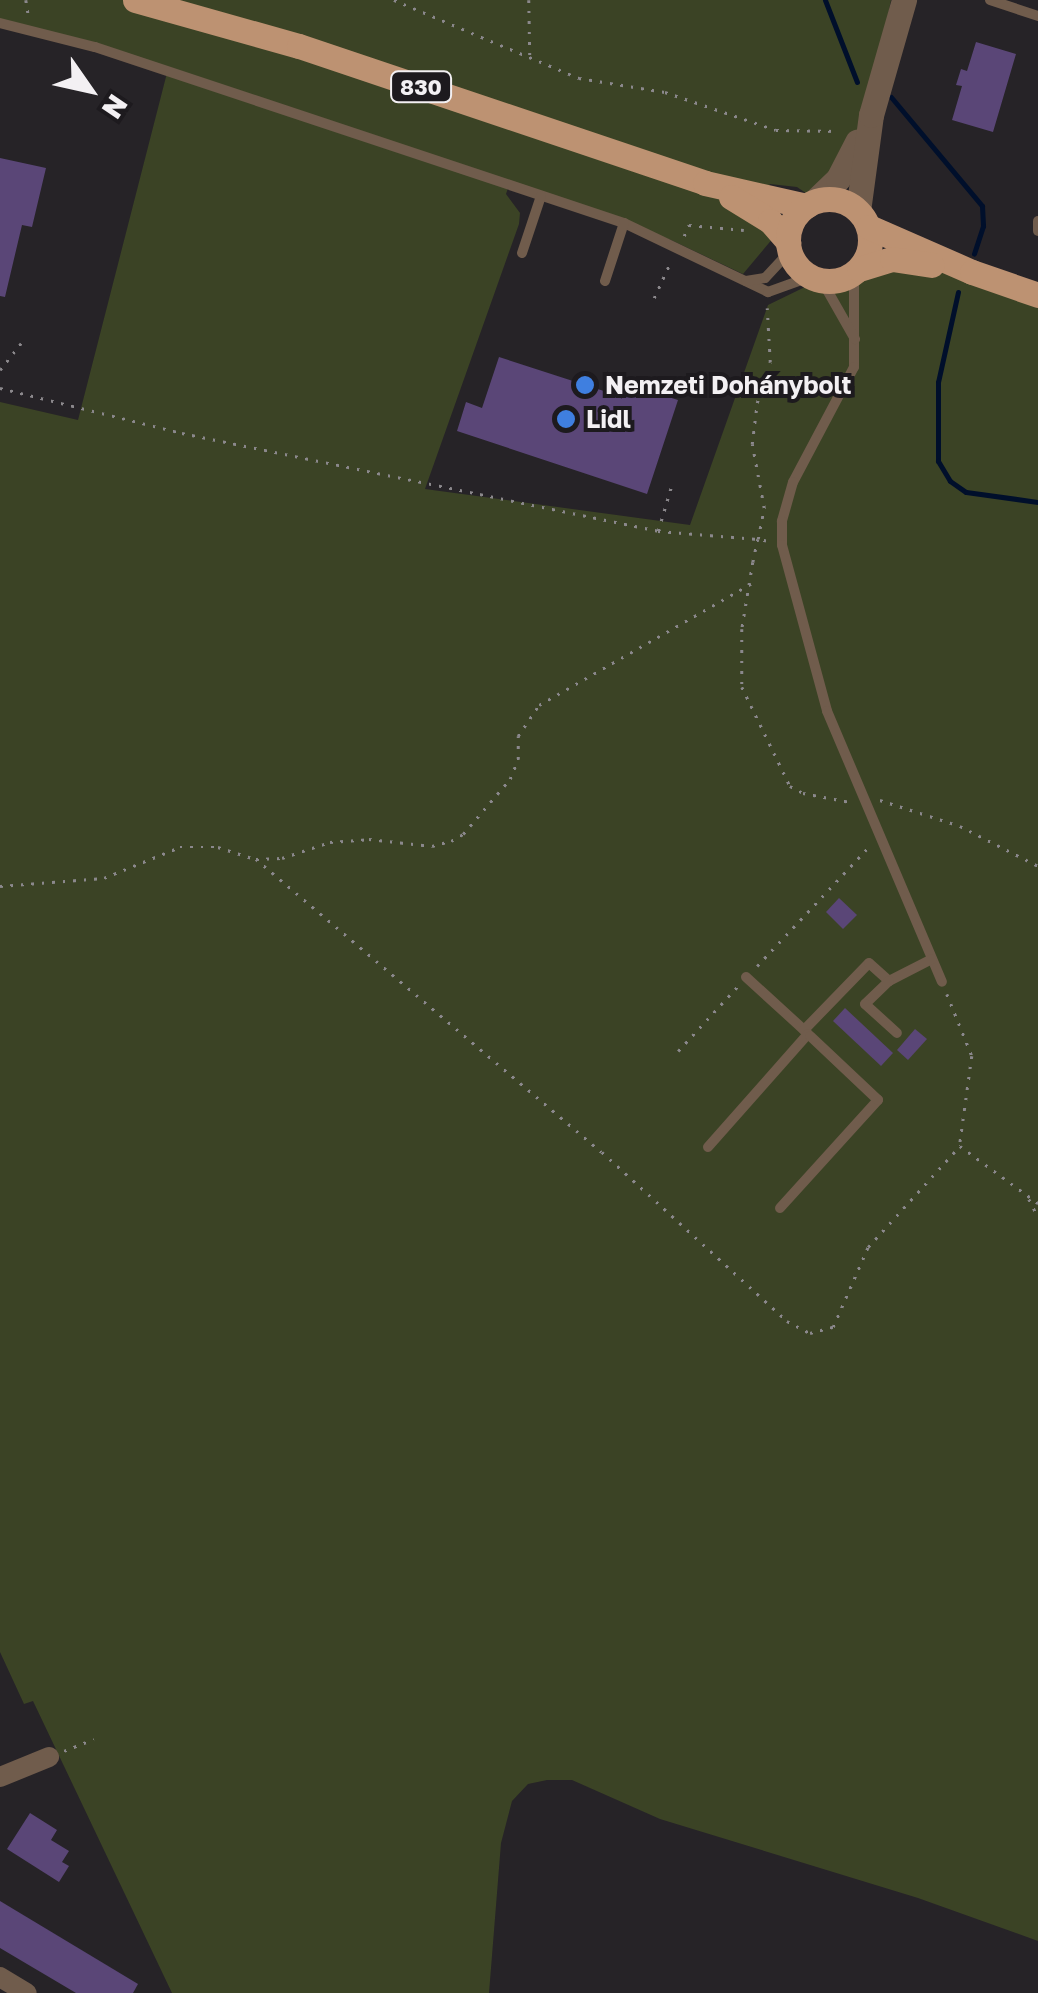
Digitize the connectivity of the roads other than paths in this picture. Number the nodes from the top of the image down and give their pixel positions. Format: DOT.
graph roads {
  1 [pos="135,0"];
  2 [pos="892,0"];
  3 [pos="904,0"];
  4 [pos="990,0"];
  5 [pos="1038,16"];
  6 [pos="0,22"];
  7 [pos="892,34"];
  8 [pos="865,125"];
  9 [pos="704,183"];
  10 [pos="541,196"];
  11 [pos="811,203"];
  12 [pos="864,219"];
  13 [pos="1038,220"];
  14 [pos="624,222"];
  15 [pos="1038,232"];
  16 [pos="789,247"];
  17 [pos="522,253"];
  18 [pos="856,271"];
  19 [pos="972,272"];
  20 [pos="816,279"];
  21 [pos="746,281"];
  22 [pos="604,282"];
  23 [pos="1038,294"];
  24 [pos="856,340"];
  25 [pos="932,959"];
  26 [pos="746,977"];
  27 [pos="888,981"];
  28 [pos="942,982"];
  29 [pos="807,1033"];
  30 [pos="897,1034"];
  31 [pos="708,1147"];
  32 [pos="780,1208"];
  33 [pos="49,1757"];
  34 [pos="0,1777"];
  35 [pos="0,1977"];
  36 [pos="27,1993"];
  1 -- 9 [label="main road, 830"];
  2 -- 7 [label="street"];
  3 -- 7 [label="street"];
  4 -- 5 [label="lane"];
  6 -- 10 [label="lane"];
  7 -- 8 [label="street"];
  8 -- 11 [label="street"];
  8 -- 12 [label="street"];
  9 -- 11 [label="main road, 830"];
  9 -- 16 [label="main road, 830"];
  10 -- 14 [label="lane"];
  10 -- 17 [label="lane"];
  11 -- 12 [label="main road, 830"];
  11 -- 16 [label="main road"];
  12 -- 18 [label="main road"];
  12 -- 19 [label="main road, 830"];
  13 -- 15 [label="lane"];
  14 -- 21 [label="lane"];
  14 -- 22 [label="lane"];
  16 -- 20 [label="main road, 830"];
  16 -- 21 [label="lane"];
  18 -- 19 [label="main road, 830"];
  18 -- 20 [label="main road, 830"];
  18 -- 24 [label="lane"];
  19 -- 23 [label="main road, 830"];
  20 -- 21 [label="lane"];
  20 -- 24 [label="lane"];
  24 -- 25 [label="lane"];
  25 -- 27 [label="lane"];
  25 -- 28 [label="lane"];
  26 -- 29 [label="lane"];
  27 -- 29 [label="lane"];
  27 -- 30 [label="lane"];
  29 -- 31 [label="lane"];
  29 -- 32 [label="lane"];
  33 -- 34 [label="street"];
  35 -- 36 [label="street"];
}
